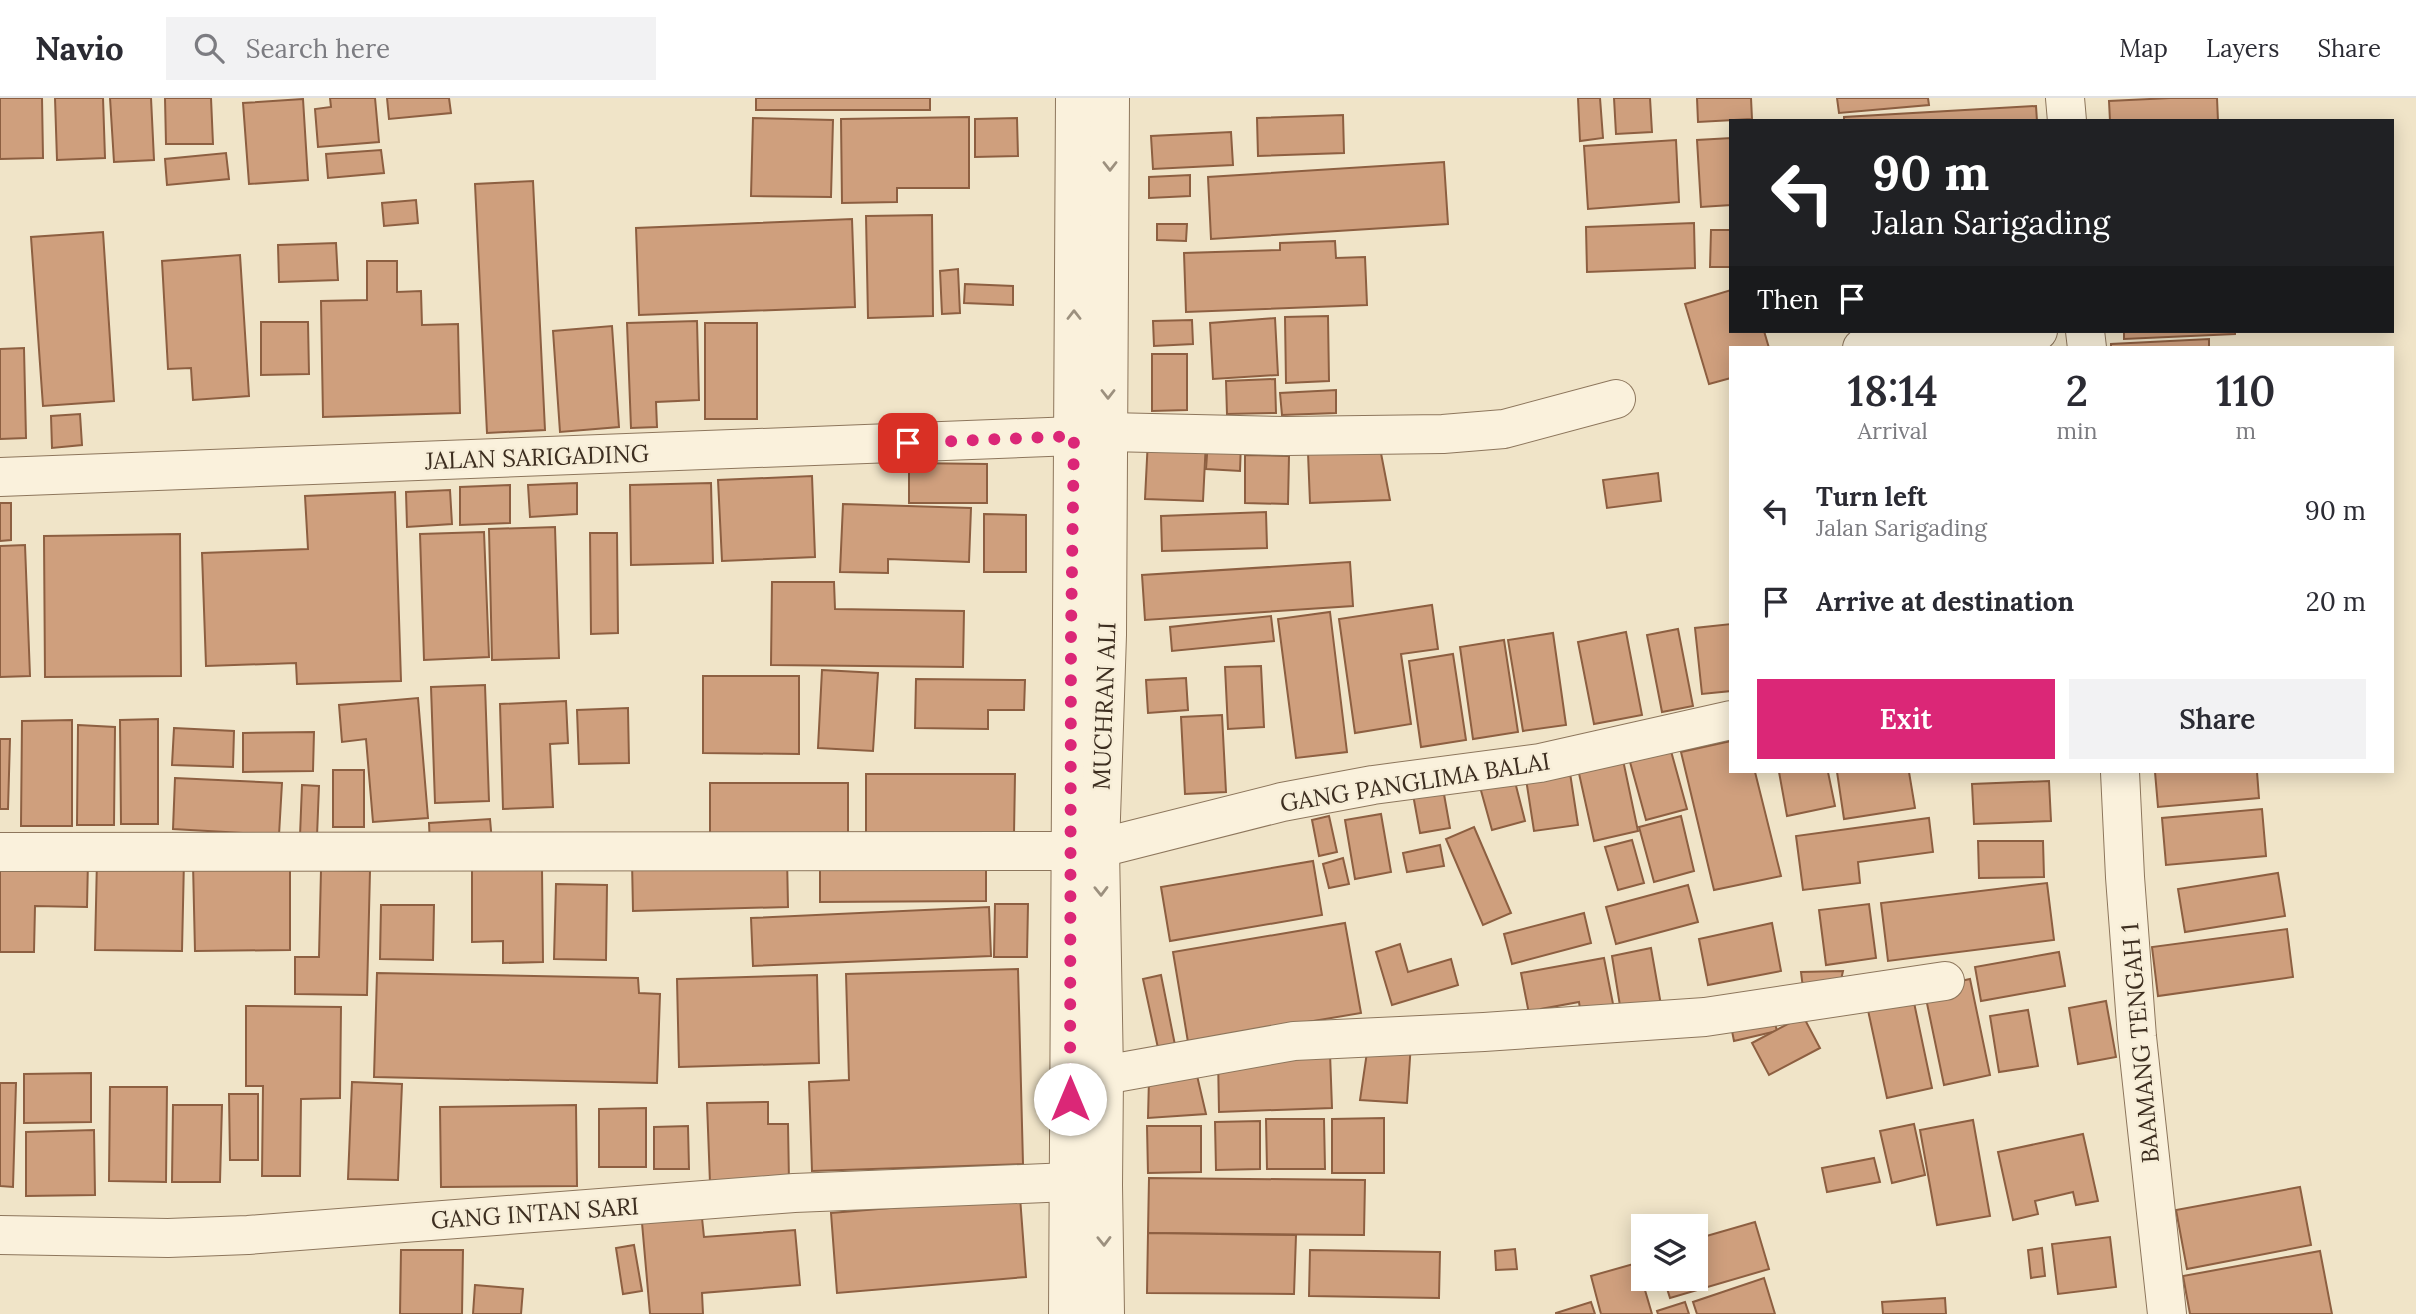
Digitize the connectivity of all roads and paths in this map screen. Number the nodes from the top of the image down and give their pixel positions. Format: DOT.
graph roads {
  1 [pos="1075,98"];
  2 [pos="1110,98"];
  3 [pos="2065,98"];
  4 [pos="2067,119"];
  5 [pos="2017,333"];
  6 [pos="1883,346"];
  7 [pos="1616,399"];
  8 [pos="1091,434"];
  9 [pos="0,477"];
  10 [pos="1729,720"];
  11 [pos="2120,773"];
  12 [pos="1085,849"];
  13 [pos="0,852"];
  14 [pos="1945,981"];
  15 [pos="1104,1075"];
  16 [pos="1086,1184"];
  17 [pos="0,1235"];
  18 [pos="1068,1314"];
  19 [pos="1105,1314"];
  20 [pos="2167,1314"];
  8 -- 1 [label="street, MUCHRAN ALI, one-way"];
  2 -- 8 [label="street, MUCHRAN ALI, one-way"];
  3 -- 4 [label="street"];
  5 -- 6 [label="street"];
  7 -- 8 [label="street, JALAN SARIGADING"];
  8 -- 9 [label="street, JALAN SARIGADING"];
  8 -- 12 [label="street, MUCHRAN ALI"];
  10 -- 12 [label="street, GANG PANGLIMA BALAI"];
  11 -- 20 [label="street, BAAMANG TENGAH 1"];
  12 -- 13 [label="street, GANG PANGLIMA BALAI"];
  12 -- 15 [label="street, MUCHRAN ALI, one-way"];
  12 -- 16 [label="street, MUCHRAN ALI"];
  14 -- 15 [label="street"];
  15 -- 16 [label="street, MUCHRAN ALI"];
  16 -- 17 [label="street, GANG INTAN SARI"];
  16 -- 18 [label="street, MUCHRAN ALI"];
  16 -- 19 [label="street, MUCHRAN ALI, one-way"];
}
